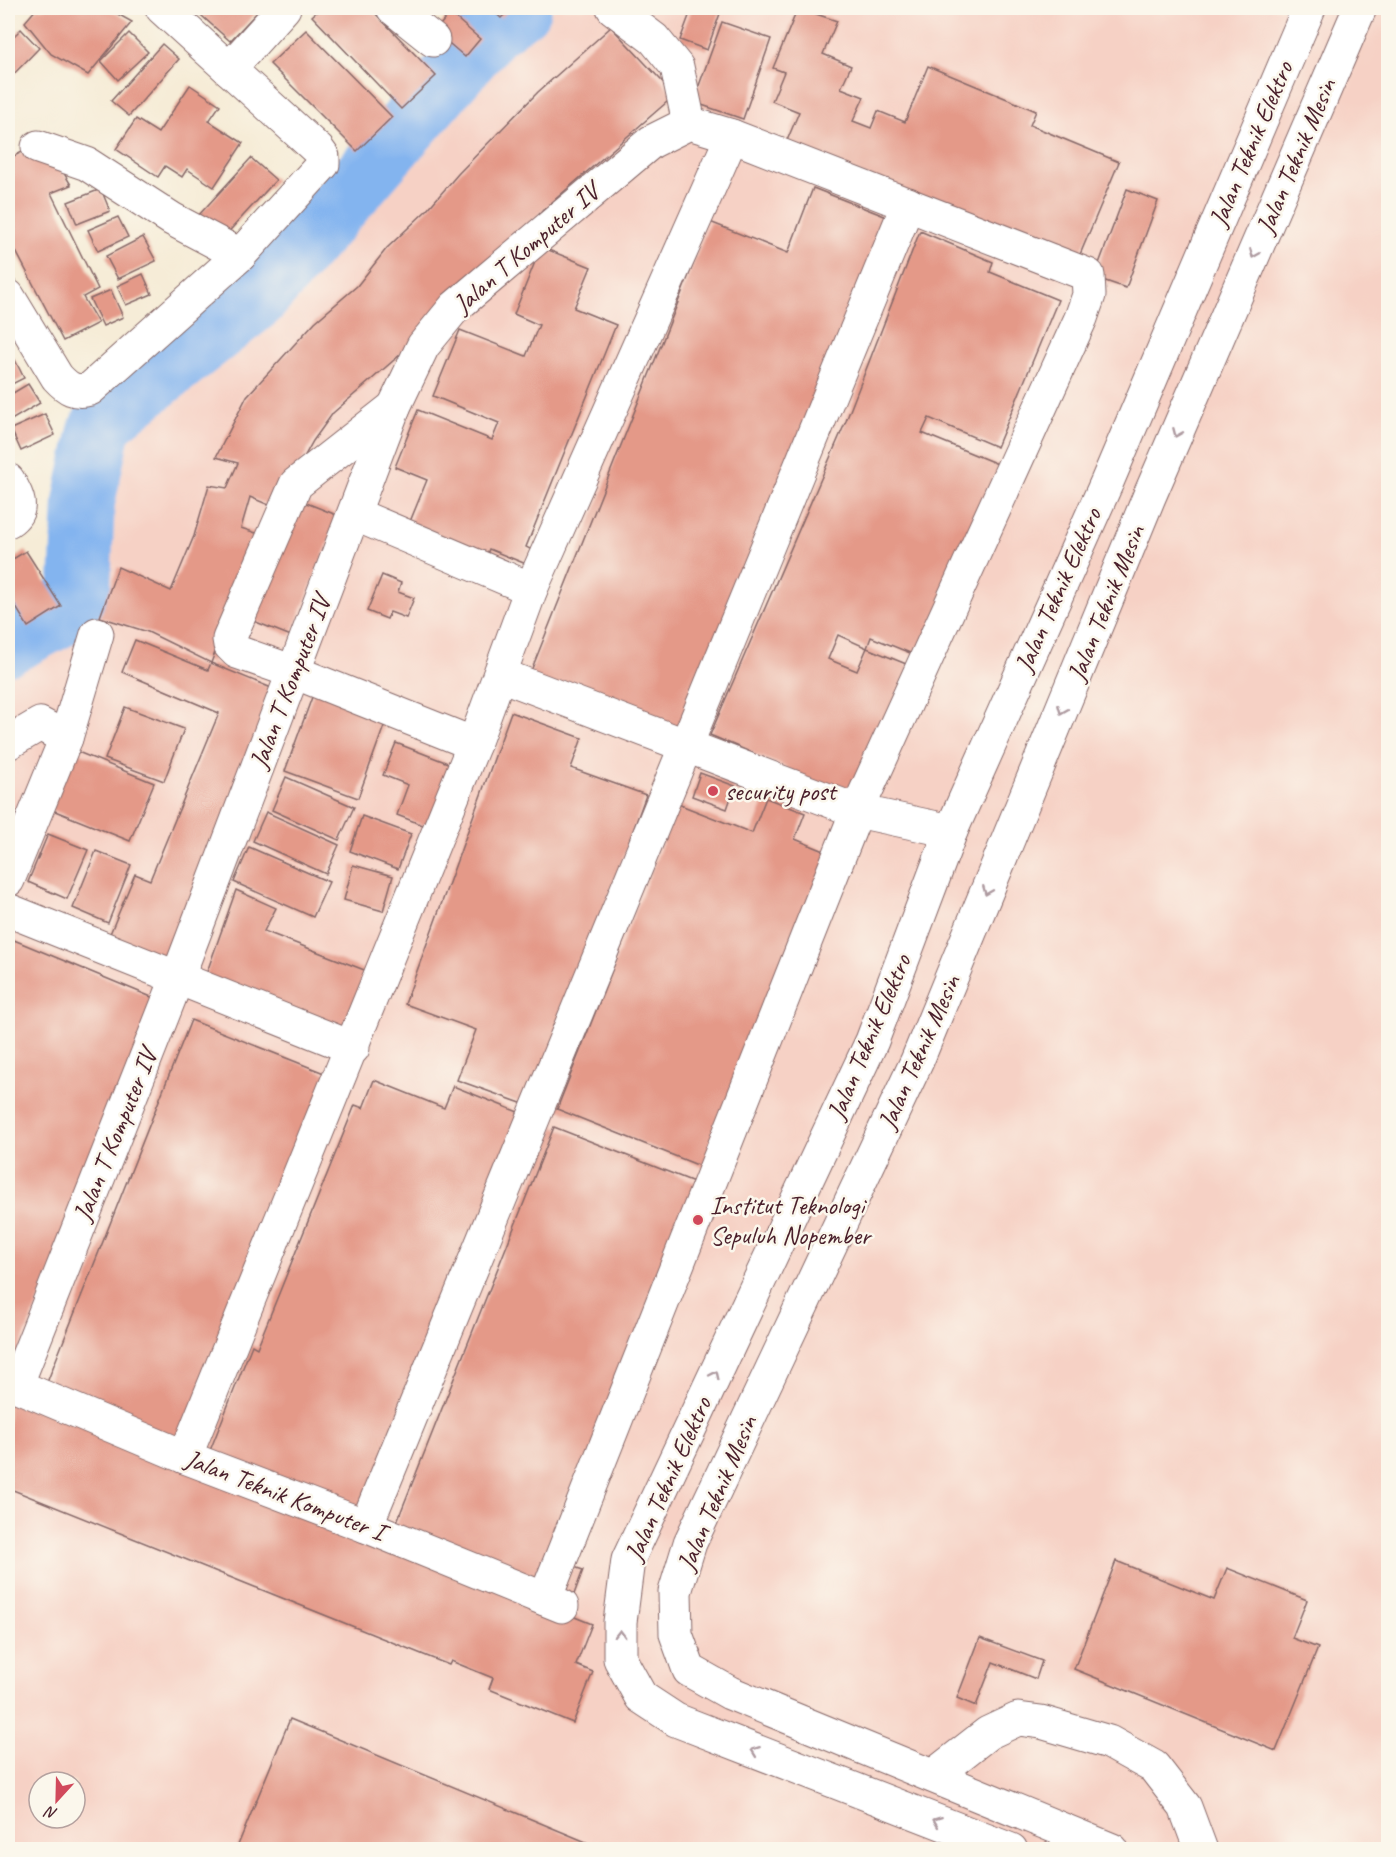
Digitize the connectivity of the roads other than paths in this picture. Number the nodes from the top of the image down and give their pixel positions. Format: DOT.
graph roads {
  1 [pos="162,8"];
  2 [pos="284,8"];
  3 [pos="393,8"];
  4 [pos="613,8"];
  5 [pos="1309,8"];
  6 [pos="1360,8"];
  7 [pos="433,40"];
  8 [pos="229,69"];
  9 [pos="689,123"];
  10 [pos="732,136"];
  11 [pos="38,147"];
  12 [pos="908,204"];
  13 [pos="240,255"];
  14 [pos="8,296"];
  15 [pos="394,407"];
  16 [pos="8,480"];
  17 [pos="1107,482"];
  18 [pos="1149,497"];
  19 [pos="354,514"];
  20 [pos="8,521"];
  21 [pos="531,589"];
  22 [pos="97,634"];
  23 [pos="294,672"];
  24 [pos="501,675"];
  25 [pos="66,738"];
  26 [pos="8,743"];
  27 [pos="474,744"];
  28 [pos="686,745"];
  29 [pos="857,811"];
  30 [pos="951,831"];
  31 [pos="8,879"];
  32 [pos="8,910"];
  33 [pos="177,979"];
  34 [pos="872,1041"];
  35 [pos="353,1048"];
  36 [pos="917,1061"];
  37 [pos="12,1384"];
  38 [pos="185,1457"];
  39 [pos="366,1526"];
  40 [pos="933,1776"];
  41 [pos="1056,1838"];
  42 [pos="1011,1850"];
  43 [pos="1112,1850"];
  44 [pos="1201,1850"];
  1 -- 8 [label="street"];
  2 -- 8 [label="street"];
  3 -- 7 [label="street"];
  4 -- 9 [label="street"];
  5 -- 17 [label="street, Jalan Teknik Elektro"];
  6 -- 18 [label="street, Jalan Teknik Mesin, one-way"];
  8 -- 13 [label="street"];
  9 -- 10 [label="street"];
  9 -- 15 [label="street, Jalan T Komputer IV"];
  10 -- 12 [label="street"];
  10 -- 21 [label="street"];
  11 -- 13 [label="street"];
  12 -- 28 [label="street"];
  12 -- 29 [label="street"];
  13 -- 14 [label="street"];
  15 -- 19 [label="street, Jalan T Komputer IV"];
  15 -- 23 [label="street"];
  16 -- 20 [label="street"];
  17 -- 18 [label="street"];
  17 -- 30 [label="street, Jalan Teknik Elektro"];
  18 -- 36 [label="street, Jalan Teknik Mesin, one-way"];
  19 -- 21 [label="street"];
  19 -- 23 [label="street, Jalan T Komputer IV"];
  21 -- 24 [label="street"];
  22 -- 25 [label="street"];
  23 -- 27 [label="street"];
  23 -- 33 [label="street, Jalan T Komputer IV"];
  24 -- 27 [label="street"];
  24 -- 28 [label="street"];
  25 -- 26 [label="street"];
  25 -- 31 [label="street"];
  27 -- 35 [label="street"];
  28 -- 29 [label="street"];
  28 -- 39 [label="street"];
  29 -- 30 [label="street"];
  29 -- 39 [label="street, Jalan Teknik Komputer I"];
  30 -- 34 [label="street, Jalan Teknik Elektro"];
  32 -- 33 [label="street"];
  33 -- 35 [label="street"];
  33 -- 37 [label="street, Jalan T Komputer IV"];
  34 -- 36 [label="street"];
  42 -- 34 [label="street, Jalan Teknik Elektro, one-way"];
  35 -- 38 [label="street"];
  36 -- 40 [label="street, Jalan Teknik Mesin"];
  37 -- 38 [label="street, Jalan Teknik Komputer I"];
  38 -- 39 [label="street, Jalan Teknik Komputer I"];
  40 -- 41 [label="street, Jalan Teknik Mesin"];
  40 -- 44 [label="street"];
  41 -- 43 [label="street, Jalan Teknik Mesin"];
}
